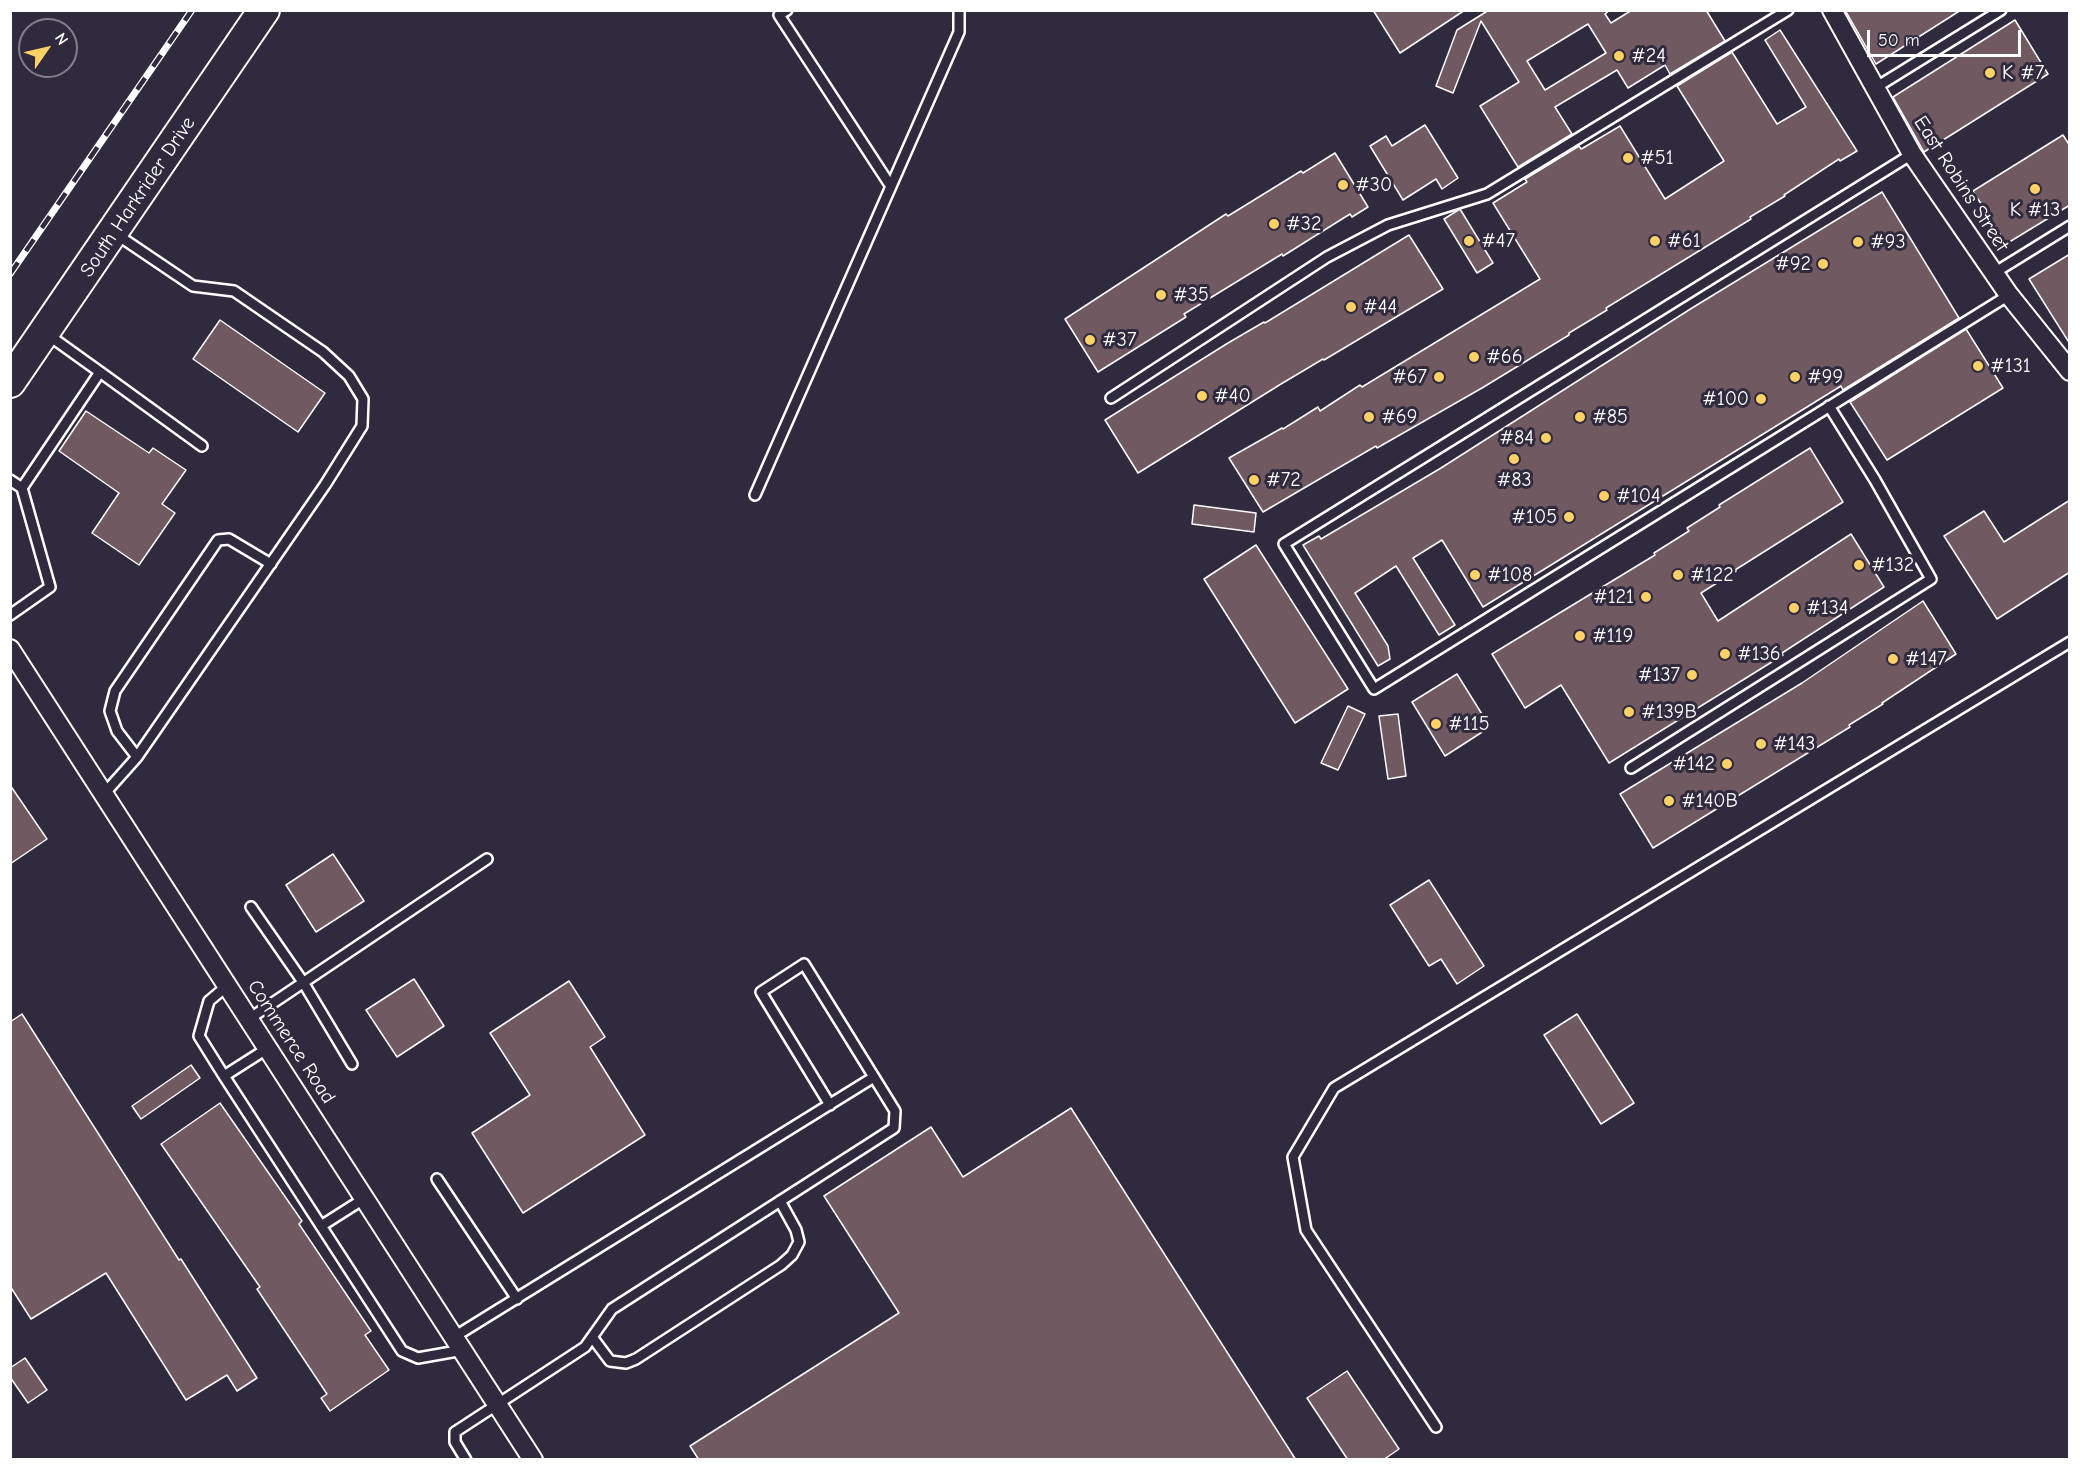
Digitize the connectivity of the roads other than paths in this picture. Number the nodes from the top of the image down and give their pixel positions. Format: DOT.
graph roads {
  1 [pos="264,10"];
  2 [pos="787,10"];
  3 [pos="959,10"];
  4 [pos="1788,10"];
  5 [pos="1832,10"];
  6 [pos="2001,10"];
  7 [pos="1875,88"];
  8 [pos="1912,154"];
  9 [pos="891,185"];
  10 [pos="2070,226"];
  11 [pos="114,233"];
  12 [pos="1994,273"];
  13 [pos="2009,295"];
  14 [pos="45,333"];
  15 [pos="2070,371"];
  16 [pos="100,372"];
  17 [pos="10,382"];
  18 [pos="1111,398"];
  19 [pos="1829,406"];
  20 [pos="202,446"];
  21 [pos="10,480"];
  22 [pos="22,488"];
  23 [pos="755,495"];
  24 [pos="270,564"];
  25 [pos="10,615"];
  26 [pos="2070,642"];
  27 [pos="10,649"];
  28 [pos="137,757"];
  29 [pos="1631,768"];
  30 [pos="104,794"];
  31 [pos="487,860"];
  32 [pos="251,907"];
  33 [pos="303,982"];
  34 [pos="228,986"];
  35 [pos="249,1019"];
  36 [pos="268,1048"];
  37 [pos="352,1064"];
  38 [pos="224,1076"];
  39 [pos="874,1077"];
  40 [pos="830,1105"];
  41 [pos="437,1179"];
  42 [pos="364,1198"];
  43 [pos="780,1201"];
  44 [pos="321,1226"];
  45 [pos="516,1299"];
  46 [pos="592,1337"];
  47 [pos="458,1344"];
  48 [pos="497,1404"];
  49 [pos="1436,1427"];
  50 [pos="466,1460"];
  51 [pos="533,1460"];
  1 -- 11 [label="main road, South Harkrider Drive"];
  2 -- 9 [label="lane"];
  3 -- 9 [label="lane"];
  4 -- 18 [label="lane"];
  5 -- 7 [label="street, East Robins Street"];
  6 -- 7 [label="lane"];
  7 -- 8 [label="street, East Robins Street"];
  8 -- 12 [label="street, East Robins Street"];
  8 -- 19 [label="lane"];
  9 -- 23 [label="lane"];
  10 -- 12 [label="lane"];
  11 -- 14 [label="main road, South Harkrider Drive"];
  11 -- 24 [label="lane"];
  12 -- 13 [label="street, East Robins Street"];
  13 -- 15 [label="street, East Robins Street"];
  13 -- 19 [label="lane"];
  14 -- 16 [label="lane"];
  14 -- 17 [label="main road, South Harkrider Drive"];
  16 -- 20 [label="lane"];
  16 -- 22 [label="lane"];
  19 -- 29 [label="lane"];
  21 -- 22 [label="lane"];
  22 -- 25 [label="lane"];
  24 -- 28 [label="lane"];
  24 -- 28 [label="lane"];
  26 -- 49 [label="lane"];
  27 -- 30 [label="street, Commerce Road"];
  28 -- 30 [label="lane"];
  30 -- 34 [label="street, Commerce Road"];
  31 -- 33 [label="lane"];
  32 -- 33 [label="lane"];
  33 -- 35 [label="lane"];
  33 -- 37 [label="lane"];
  34 -- 35 [label="street, Commerce Road"];
  34 -- 38 [label="lane"];
  35 -- 36 [label="street, Commerce Road"];
  36 -- 38 [label="lane"];
  36 -- 42 [label="street, Commerce Road"];
  38 -- 44 [label="lane"];
  39 -- 40 [label="lane"];
  39 -- 40 [label="lane"];
  39 -- 43 [label="lane"];
  40 -- 45 [label="lane"];
  41 -- 45 [label="lane"];
  42 -- 44 [label="lane"];
  42 -- 47 [label="street, Commerce Road"];
  43 -- 46 [label="lane"];
  43 -- 46 [label="lane"];
  44 -- 47 [label="lane"];
  45 -- 47 [label="lane"];
  46 -- 48 [label="lane"];
  47 -- 48 [label="street, Commerce Road"];
  48 -- 50 [label="lane"];
  48 -- 51 [label="street, Commerce Road"];
}
